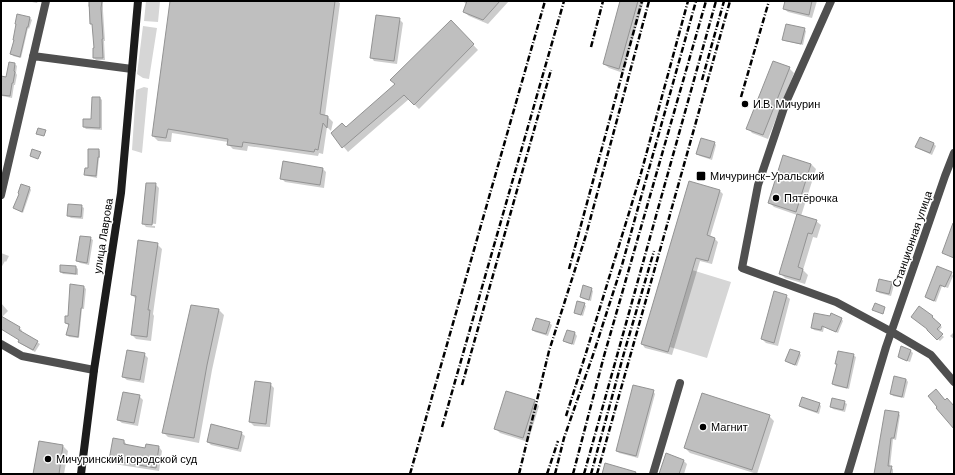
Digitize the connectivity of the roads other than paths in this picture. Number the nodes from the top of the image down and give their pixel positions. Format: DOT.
graph roads {
  1 [pos="46,1"];
  2 [pos="138,1"];
  3 [pos="831,1"];
  4 [pos="33,56"];
  5 [pos="132,69"];
  6 [pos="954,154"];
  7 [pos="3,175"];
  8 [pos="1,195"];
  9 [pos="892,332"];
  10 [pos="1,344"];
  11 [pos="94,370"];
  12 [pos="954,382"];
  13 [pos="680,383"];
  14 [pos="81,474"];
  15 [pos="653,474"];
  16 [pos="848,474"];
  1 -- 4 [label="street"];
  2 -- 5 [label="main road, улица Лаврова"];
  3 -- 9 [label="street"];
  4 -- 5 [label="street"];
  4 -- 7 [label="street"];
  5 -- 11 [label="main road, улица Лаврова"];
  6 -- 9 [label="street, Станционная улица"];
  7 -- 8 [label="street"];
  9 -- 12 [label="street"];
  9 -- 16 [label="street, Станционная улица"];
  10 -- 11 [label="street"];
  11 -- 14 [label="main road, улица Лаврова"];
  13 -- 15 [label="street"];
}
